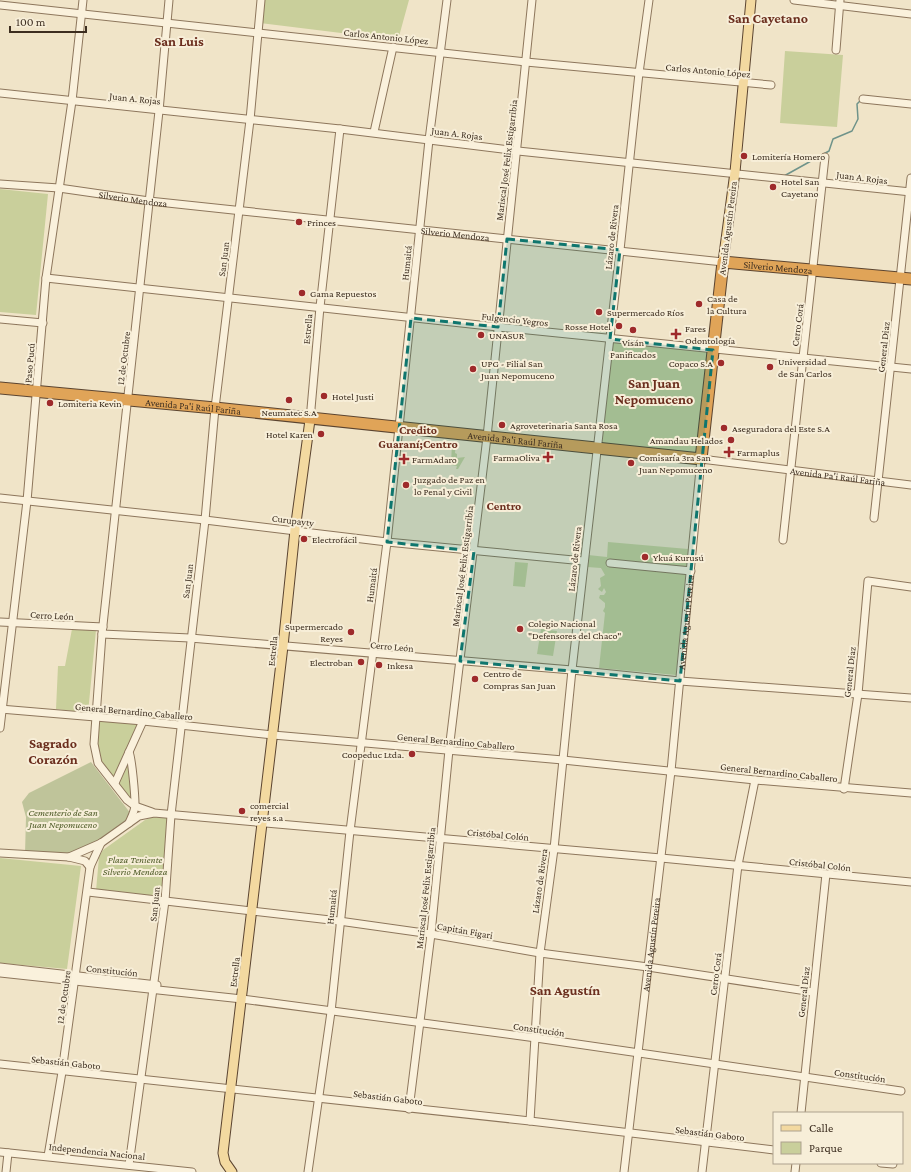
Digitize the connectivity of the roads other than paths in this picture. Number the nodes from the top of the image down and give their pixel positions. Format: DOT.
graph roads {
  1 [pos="84,0"];
  2 [pos="169,0"];
  3 [pos="261,0"];
  4 [pos="447,0"];
  5 [pos="532,0"];
  6 [pos="649,0"];
  7 [pos="751,0"];
  8 [pos="794,0"];
  9 [pos="840,2"];
  10 [pos="0,5"];
  11 [pos="82,14"];
  12 [pos="911,14"];
  13 [pos="166,23"];
  14 [pos="258,33"];
  15 [pos="393,47"];
  16 [pos="836,50"];
  17 [pos="441,52"];
  18 [pos="526,62"];
  19 [pos="639,73"];
  20 [pos="743,83"];
  21 [pos="771,85"];
  22 [pos="0,94"];
  23 [pos="863,99"];
  24 [pos="72,101"];
  25 [pos="911,104"];
  26 [pos="160,111"];
  27 [pos="250,120"];
  28 [pos="340,128"];
  29 [pos="374,132"];
  30 [pos="430,140"];
  31 [pos="518,151"];
  32 [pos="825,157"];
  33 [pos="629,162"];
  34 [pos="735,172"];
  35 [pos="911,178"];
  36 [pos="821,182"];
  37 [pos="0,184"];
  38 [pos="58,188"];
  39 [pos="910,192"];
  40 [pos="149,200"];
  41 [pos="240,209"];
  42 [pos="331,219"];
  43 [pos="420,229"];
  44 [pos="506,238"];
  45 [pos="620,250"];
  46 [pos="723,262"];
  47 [pos="813,271"];
  48 [pos="46,278"];
  49 [pos="906,279"];
  50 [pos="141,288"];
  51 [pos="229,298"];
  52 [pos="320,307"];
  53 [pos="410,318"];
  54 [pos="0,319"];
  55 [pos="43,323"];
  56 [pos="498,327"];
  57 [pos="610,339"];
  58 [pos="714,350"];
  59 [pos="803,359"];
  60 [pos="891,367"];
  61 [pos="911,369"];
  62 [pos="0,388"];
  63 [pos="36,392"];
  64 [pos="128,400"];
  65 [pos="215,408"];
  66 [pos="310,420"];
  67 [pos="399,429"];
  68 [pos="487,438"];
  69 [pos="597,448"];
  70 [pos="701,459"];
  71 [pos="791,470"];
  72 [pos="878,481"];
  73 [pos="911,485"];
  74 [pos="0,498"];
  75 [pos="27,501"];
  76 [pos="116,511"];
  77 [pos="874,518"];
  78 [pos="205,520"];
  79 [pos="295,530"];
  80 [pos="784,540"];
  81 [pos="387,542"];
  82 [pos="474,551"];
  83 [pos="584,561"];
  84 [pos="610,563"];
  85 [pos="690,571"];
  86 [pos="911,587"];
  87 [pos="0,622"];
  88 [pos="12,622"];
  89 [pos="103,631"];
  90 [pos="190,638"];
  91 [pos="283,646"];
  92 [pos="372,655"];
  93 [pos="460,662"];
  94 [pos="572,670"];
  95 [pos="680,681"];
  96 [pos="858,694"];
  97 [pos="911,698"];
  98 [pos="1,709"];
  99 [pos="96,718"];
  100 [pos="143,721"];
  101 [pos="181,726"];
  102 [pos="0,728"];
  103 [pos="273,735"];
  104 [pos="361,743"];
  105 [pos="449,750"];
  106 [pos="129,752"];
  107 [pos="564,760"];
  108 [pos="671,771"];
  109 [pos="755,780"];
  110 [pos="115,783"];
  111 [pos="844,788"];
  112 [pos="911,793"];
  113 [pos="135,806"];
  114 [pos="154,813"];
  115 [pos="171,815"];
  116 [pos="129,823"];
  117 [pos="261,824"];
  118 [pos="350,831"];
  119 [pos="441,839"];
  120 [pos="101,843"];
  121 [pos="554,849"];
  122 [pos="0,853"];
  123 [pos="69,857"];
  124 [pos="661,858"];
  125 [pos="738,866"];
  126 [pos="90,868"];
  127 [pos="826,874"];
  128 [pos="911,882"];
  129 [pos="88,892"];
  130 [pos="165,901"];
  131 [pos="252,911"];
  132 [pos="339,921"];
  133 [pos="431,934"];
  134 [pos="540,953"];
  135 [pos="0,967"];
  136 [pos="648,967"];
  137 [pos="0,974"];
  138 [pos="76,979"];
  139 [pos="724,979"];
  140 [pos="154,987"];
  141 [pos="813,992"];
  142 [pos="242,999"];
  143 [pos="330,1012"];
  144 [pos="420,1023"];
  145 [pos="536,1038"];
  146 [pos="638,1054"];
  147 [pos="0,1064"];
  148 [pos="714,1065"];
  149 [pos="62,1072"];
  150 [pos="804,1078"];
  151 [pos="142,1079"];
  152 [pos="231,1088"];
  153 [pos="901,1091"];
  154 [pos="319,1099"];
  155 [pos="409,1109"];
  156 [pos="801,1112"];
  157 [pos="530,1121"];
  158 [pos="628,1132"];
  159 [pos="705,1142"];
  160 [pos="773,1150"];
  161 [pos="4,1152"];
  162 [pos="48,1156"];
  163 [pos="130,1165"];
  164 [pos="6,1172"];
  165 [pos="192,1172"];
  166 [pos="232,1172"];
  167 [pos="308,1172"];
  168 [pos="624,1172"];
  169 [pos="702,1172"];
  1 -- 11 [label="street, Paso Pucú"];
  2 -- 13 [label="street, 12 de Octubre"];
  3 -- 14 [label="street, San Juan"];
  4 -- 17 [label="street, Humaitá"];
  5 -- 18 [label="street, Mariscal José Felix Estigarribia"];
  6 -- 19 [label="street, Lázaro de Rivera"];
  7 -- 20 [label="main road, Avenida Agustín Pereira"];
  8 -- 9 [label="street"];
  9 -- 12 [label="street"];
  9 -- 16 [label="street"];
  10 -- 11 [label="street, Carlos Antonio López"];
  11 -- 13 [label="street, Carlos Antonio López"];
  11 -- 24 [label="street, Paso Pucú"];
  13 -- 14 [label="street, Carlos Antonio López"];
  13 -- 26 [label="street, 12 de Octubre"];
  14 -- 15 [label="street, Carlos Antonio López"];
  14 -- 27 [label="street, San Juan"];
  15 -- 17 [label="street, Carlos Antonio López"];
  15 -- 29 [label="street"];
  17 -- 18 [label="street, Carlos Antonio López"];
  17 -- 30 [label="street, Humaitá"];
  18 -- 19 [label="street, Carlos Antonio López"];
  18 -- 31 [label="street, Mariscal José Felix Estigarribia"];
  19 -- 20 [label="street, Carlos Antonio López"];
  19 -- 33 [label="street, Lázaro de Rivera"];
  20 -- 21 [label="street, Carlos Antonio López"];
  20 -- 34 [label="main road, Avenida Agustín Pereira"];
  22 -- 24 [label="street, Juan A. Rojas"];
  23 -- 25 [label="street"];
  24 -- 26 [label="street, Juan A. Rojas"];
  24 -- 38 [label="street, Paso Pucú"];
  26 -- 27 [label="street, Juan A. Rojas"];
  26 -- 40 [label="street, 12 de Octubre"];
  27 -- 28 [label="street, Juan A. Rojas"];
  27 -- 41 [label="street, San Juan"];
  28 -- 29 [label="street, Juan A. Rojas"];
  28 -- 42 [label="street, Estrella"];
  29 -- 30 [label="street, Juan A. Rojas"];
  30 -- 31 [label="street, Juan A. Rojas"];
  30 -- 43 [label="street, Humaitá"];
  31 -- 33 [label="street, Juan A. Rojas"];
  31 -- 44 [label="street, Mariscal José Felix Estigarribia"];
  32 -- 36 [label="street, Cerro Corá"];
  33 -- 34 [label="street, Juan A. Rojas"];
  33 -- 45 [label="street, Lázaro de Rivera"];
  34 -- 36 [label="street, Juan A. Rojas"];
  34 -- 46 [label="main road, Avenida Agustín Pereira"];
  35 -- 39 [label="street, General Diaz"];
  36 -- 39 [label="street, Juan A. Rojas"];
  36 -- 47 [label="street, Cerro Corá"];
  37 -- 38 [label="street, Silverio Mendoza"];
  38 -- 40 [label="street, Silverio Mendoza"];
  38 -- 48 [label="street, Paso Pucú"];
  39 -- 49 [label="street, General Diaz"];
  40 -- 41 [label="street, Silverio Mendoza"];
  40 -- 50 [label="street, 12 de Octubre"];
  41 -- 42 [label="street, Silverio Mendoza"];
  41 -- 51 [label="street, San Juan"];
  42 -- 43 [label="street, Silverio Mendoza"];
  42 -- 52 [label="street, Estrella"];
  43 -- 44 [label="street, Silverio Mendoza"];
  43 -- 53 [label="street, Humaitá"];
  44 -- 45 [label="street, Silverio Mendoza"];
  44 -- 56 [label="street, Mariscal José Felix Estigarribia"];
  45 -- 46 [label="street, Silverio Mendoza"];
  45 -- 57 [label="street, Lázaro de Rivera"];
  46 -- 47 [label="highway, Silverio Mendoza"];
  46 -- 58 [label="highway, Avenida Agustín Pereira"];
  47 -- 49 [label="highway, Silverio Mendoza"];
  47 -- 59 [label="street, Cerro Corá"];
  48 -- 50 [label="street, Fulgencio Yegros"];
  48 -- 55 [label="street, Paso Pucú"];
  49 -- 60 [label="street, General Diaz"];
  50 -- 51 [label="street, Fulgencio Yegros"];
  50 -- 64 [label="street, 12 de Octubre"];
  51 -- 52 [label="street, Fulgencio Yegros"];
  51 -- 65 [label="street, San Juan"];
  52 -- 53 [label="street, Fulgencio Yegros"];
  52 -- 66 [label="street, Estrella"];
  53 -- 56 [label="street, Fulgencio Yegros"];
  53 -- 67 [label="street, Humaitá"];
  54 -- 55 [label="street"];
  55 -- 63 [label="street, Paso Pucú"];
  56 -- 57 [label="street, Fulgencio Yegros"];
  56 -- 68 [label="street, Mariscal José Felix Estigarribia"];
  57 -- 58 [label="street, Fulgencio Yegros"];
  57 -- 69 [label="street, Lázaro de Rivera"];
  58 -- 59 [label="street, Fulgencio Yegros"];
  58 -- 70 [label="highway, Avenida Agustín Pereira"];
  59 -- 60 [label="street, Fulgencio Yegros"];
  59 -- 71 [label="street, Cerro Corá"];
  60 -- 61 [label="street, Fulgencio Yegros"];
  60 -- 72 [label="street, General Diaz"];
  62 -- 63 [label="highway, Avenida Pa'i Raúl Fariña"];
  63 -- 64 [label="highway, Avenida Pa'i Raúl Fariña"];
  63 -- 75 [label="street, Paso Pucú"];
  64 -- 65 [label="highway, Avenida Pa'i Raúl Fariña"];
  64 -- 76 [label="street, 12 de Octubre"];
  65 -- 66 [label="highway, Avenida Pa'i Raúl Fariña"];
  65 -- 78 [label="street, San Juan"];
  66 -- 67 [label="highway, Avenida Pa'i Raúl Fariña"];
  66 -- 79 [label="main road, Estrella"];
  67 -- 68 [label="highway, Avenida Pa'i Raúl Fariña"];
  67 -- 81 [label="street, Humaitá"];
  68 -- 69 [label="highway, Avenida Pa'i Raúl Fariña"];
  68 -- 82 [label="street, Mariscal José Felix Estigarribia"];
  69 -- 70 [label="highway, Avenida Pa'i Raúl Fariña"];
  69 -- 83 [label="street, Lázaro de Rivera"];
  70 -- 71 [label="street, Avenida Pa'i Raúl Fariña"];
  70 -- 85 [label="street, Avenida Agustín Pereira"];
  71 -- 72 [label="street, Avenida Pa'i Raúl Fariña"];
  71 -- 80 [label="street, Cerro Corá"];
  72 -- 73 [label="street, Avenida Pa'i Raúl Fariña"];
  72 -- 77 [label="street, General Diaz"];
  74 -- 75 [label="street, Curupayty"];
  75 -- 76 [label="street, Curupayty"];
  75 -- 88 [label="street, Paso Pucú"];
  76 -- 78 [label="street, Curupayty"];
  76 -- 89 [label="street, 12 de Octubre"];
  78 -- 79 [label="street, Curupayty"];
  78 -- 90 [label="street, San Juan"];
  79 -- 81 [label="street, Curupayty"];
  79 -- 91 [label="main road, Estrella"];
  81 -- 82 [label="street, Curupayty"];
  81 -- 92 [label="street, Humaitá"];
  82 -- 83 [label="street, Curupayty"];
  82 -- 93 [label="street, Mariscal José Felix Estigarribia"];
  83 -- 94 [label="street, Lázaro de Rivera"];
  84 -- 85 [label="street"];
  85 -- 95 [label="street, Avenida Agustín Pereira"];
  86 -- 96 [label="street, General Diaz"];
  87 -- 88 [label="street, Cerro León"];
  88 -- 89 [label="street, Cerro León"];
  88 -- 98 [label="street, Paso Pucú"];
  89 -- 90 [label="street, Cerro León"];
  89 -- 99 [label="street, 12 de Octubre"];
  90 -- 91 [label="street, Cerro León"];
  90 -- 101 [label="street, San Juan"];
  91 -- 92 [label="street, Cerro León"];
  91 -- 103 [label="main road, Estrella"];
  92 -- 93 [label="street, Cerro León"];
  92 -- 104 [label="street, Humaitá"];
  93 -- 94 [label="street, Cerro León"];
  93 -- 105 [label="street, Mariscal José Felix Estigarribia"];
  94 -- 95 [label="street, Cerro León"];
  94 -- 107 [label="street, Lázaro de Rivera"];
  95 -- 96 [label="street, Cerro León"];
  95 -- 108 [label="street, Avenida Agustín Pereira"];
  96 -- 97 [label="street, Cerro León"];
  96 -- 111 [label="street, General Diaz"];
  98 -- 99 [label="street, General Bernardino Caballero"];
  98 -- 102 [label="street, Paso Pucú"];
  99 -- 100 [label="street, General Bernardino Caballero"];
  99 -- 110 [label="street, 12 de Octubre"];
  100 -- 101 [label="street, General Bernardino Caballero"];
  100 -- 106 [label="street"];
  101 -- 103 [label="street, General Bernardino Caballero"];
  101 -- 115 [label="street, San Juan"];
  103 -- 104 [label="street, General Bernardino Caballero"];
  103 -- 117 [label="main road, Estrella"];
  104 -- 105 [label="street, General Bernardino Caballero"];
  104 -- 118 [label="street, Humaitá"];
  105 -- 107 [label="street, General Bernardino Caballero"];
  105 -- 119 [label="street, Mariscal José Felix Estigarribia"];
  106 -- 110 [label="street"];
  106 -- 113 [label="street"];
  107 -- 108 [label="street, General Bernardino Caballero"];
  107 -- 121 [label="street, Lázaro de Rivera"];
  108 -- 109 [label="street, General Bernardino Caballero"];
  108 -- 124 [label="street, Avenida Agustín Pereira"];
  109 -- 111 [label="street, General Bernardino Caballero"];
  109 -- 125 [label="street, Cerro Corá"];
  110 -- 113 [label="street, 12 de Octubre"];
  111 -- 112 [label="street, General Bernardino Caballero"];
  113 -- 114 [label="street"];
  113 -- 116 [label="street"];
  114 -- 115 [label="street, Cristóbal Colón"];
  114 -- 116 [label="street"];
  115 -- 117 [label="street, Cristóbal Colón"];
  115 -- 130 [label="street, San Juan"];
  116 -- 120 [label="street"];
  117 -- 118 [label="street, Cristóbal Colón"];
  117 -- 131 [label="main road, Estrella"];
  118 -- 119 [label="street, Cristóbal Colón"];
  118 -- 132 [label="street, Humaitá"];
  119 -- 121 [label="street, Cristóbal Colón"];
  119 -- 133 [label="street, Mariscal José Felix Estigarribia"];
  120 -- 123 [label="street"];
  120 -- 126 [label="street, 12 de Octubre"];
  121 -- 124 [label="street, Cristóbal Colón"];
  121 -- 134 [label="street, Lázaro de Rivera"];
  122 -- 123 [label="street"];
  123 -- 126 [label="street"];
  124 -- 125 [label="street, Cristóbal Colón"];
  124 -- 136 [label="street, Avenida Agustín Pereira"];
  125 -- 127 [label="street, Cristóbal Colón"];
  125 -- 139 [label="street, Cerro Corá"];
  126 -- 129 [label="street, 12 de Octubre"];
  127 -- 128 [label="street, Cristóbal Colón"];
  127 -- 141 [label="street, General Diaz"];
  129 -- 130 [label="street, Capitán Figari"];
  129 -- 138 [label="street, 12 de Octubre"];
  130 -- 131 [label="street, Capitán Figari"];
  130 -- 140 [label="street, San Juan"];
  131 -- 132 [label="street, Capitán Figari"];
  131 -- 142 [label="main road, Estrella"];
  132 -- 133 [label="street, Capitán Figari"];
  132 -- 143 [label="street, Humaitá"];
  133 -- 134 [label="street, Capitán Figari"];
  133 -- 144 [label="street, Mariscal José Felix Estigarribia"];
  134 -- 136 [label="street, Capitán Figari"];
  134 -- 145 [label="street, Lázaro de Rivera"];
  135 -- 138 [label="street, Constitución"];
  136 -- 139 [label="street, Capitán Figari"];
  136 -- 146 [label="street, Avenida Agustín Pereira"];
  137 -- 138 [label="street, Constitución"];
  138 -- 140 [label="street, Constitución"];
  138 -- 149 [label="street, 12 de Octubre"];
  139 -- 141 [label="street, Capitán Figari"];
  139 -- 148 [label="street, Cerro Corá"];
  140 -- 142 [label="street, Constitución"];
  140 -- 151 [label="street, San Juan"];
  141 -- 150 [label="street, General Diaz"];
  142 -- 143 [label="street, Constitución"];
  142 -- 152 [label="main road, Estrella"];
  143 -- 144 [label="street, Constitución"];
  143 -- 154 [label="street, Humaitá"];
  144 -- 145 [label="street, Constitución"];
  144 -- 155 [label="street, Mariscal José Felix Estigarribia"];
  145 -- 146 [label="street, Constitución"];
  145 -- 157 [label="street, Lázaro de Rivera"];
  146 -- 148 [label="street, Constitución"];
  146 -- 158 [label="street, Avenida Agustín Pereira"];
  147 -- 149 [label="street, Sebastián Gaboto"];
  148 -- 150 [label="street, Constitución"];
  148 -- 159 [label="street, Cerro Corá"];
  149 -- 151 [label="street, Sebastián Gaboto"];
  149 -- 162 [label="street, 12 de Octubre"];
  150 -- 153 [label="street, Constitución"];
  150 -- 156 [label="street, General Diaz"];
  151 -- 152 [label="street, Sebastián Gaboto"];
  151 -- 163 [label="street, San Juan"];
  152 -- 154 [label="street, Sebastián Gaboto"];
  152 -- 166 [label="main road, Estrella"];
  154 -- 155 [label="street, Sebastián Gaboto"];
  154 -- 167 [label="street, Humaitá"];
  155 -- 157 [label="street, Sebastián Gaboto"];
  157 -- 158 [label="street, Sebastián Gaboto"];
  158 -- 159 [label="street, Sebastián Gaboto"];
  158 -- 168 [label="street, Avenida Agustín Pereira"];
  159 -- 160 [label="street, Sebastián Gaboto"];
  159 -- 169 [label="street, Cerro Corá"];
  161 -- 162 [label="street, Independencia Nacional"];
  161 -- 164 [label="street"];
  162 -- 163 [label="street, Independencia Nacional"];
  163 -- 165 [label="street, Independencia Nacional"];
}
